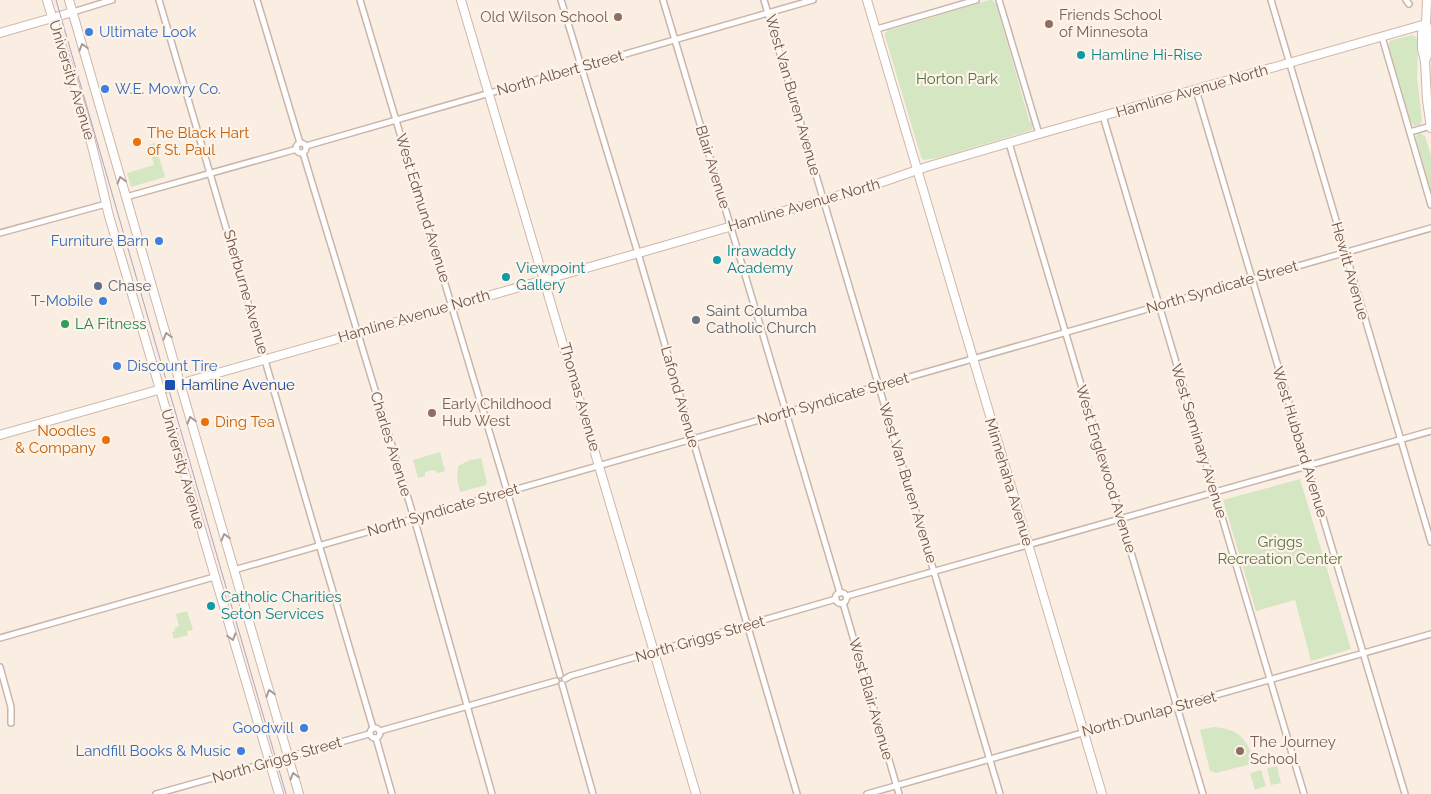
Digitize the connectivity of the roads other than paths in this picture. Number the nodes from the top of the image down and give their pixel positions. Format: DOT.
graph roads {
  1 [pos="47,0"];
  2 [pos="69,0"];
  3 [pos="112,0"];
  4 [pos="159,0"];
  5 [pos="257,0"];
  6 [pos="360,0"];
  7 [pos="462,0"];
  8 [pos="561,0"];
  9 [pos="663,0"];
  10 [pos="764,0"];
  11 [pos="813,0"];
  12 [pos="868,0"];
  13 [pos="976,0"];
  14 [pos="999,0"];
  15 [pos="1271,0"];
  16 [pos="1427,0"];
  17 [pos="72,12"];
  18 [pos="768,13"];
  19 [pos="53,19"];
  20 [pos="1426,24"];
  21 [pos="877,29"];
  22 [pos="0,33"];
  23 [pos="1382,37"];
  24 [pos="675,40"];
  25 [pos="1290,63"];
  26 [pos="581,67"];
  27 [pos="1196,90"];
  28 [pos="489,93"];
  29 [pos="1102,116"];
  30 [pos="396,120"];
  31 [pos="1431,127"];
  32 [pos="1410,132"];
  33 [pos="1039,134"];
  34 [pos="300,143"];
  35 [pos="1009,143"];
  36 [pos="306,146"];
  37 [pos="296,150"];
  38 [pos="303,153"];
  39 [pos="918,171"];
  40 [pos="211,173"];
  41 [pos="126,197"];
  42 [pos="823,199"];
  43 [pos="106,204"];
  44 [pos="1431,205"];
  45 [pos="731,226"];
  46 [pos="1431,228"];
  47 [pos="0,233"];
  48 [pos="1345,252"];
  49 [pos="638,253"];
  50 [pos="545,279"];
  51 [pos="1251,279"];
  52 [pos="452,306"];
  53 [pos="1158,306"];
  54 [pos="1065,332"];
  55 [pos="357,334"];
  56 [pos="265,359"];
  57 [pos="973,359"];
  58 [pos="180,383"];
  59 [pos="879,386"];
  60 [pos="159,388"];
  61 [pos="786,412"];
  62 [pos="1431,431"];
  63 [pos="0,435"];
  64 [pos="692,439"];
  65 [pos="1400,439"];
  66 [pos="600,465"];
  67 [pos="1308,466"];
  68 [pos="507,492"];
  69 [pos="1214,493"];
  70 [pos="414,518"];
  71 [pos="1121,519"];
  72 [pos="1431,542"];
  73 [pos="320,545"];
  74 [pos="1028,545"];
  75 [pos="234,570"];
  76 [pos="934,572"];
  77 [pos="214,576"];
  78 [pos="840,593"];
  79 [pos="847,596"];
  80 [pos="836,599"];
  81 [pos="843,603"];
  82 [pos="748,625"];
  83 [pos="1431,634"];
  84 [pos="0,638"];
  85 [pos="655,652"];
  86 [pos="1362,653"];
  87 [pos="0,667"];
  88 [pos="560,675"];
  89 [pos="565,679"];
  90 [pos="1269,679"];
  91 [pos="559,682"];
  92 [pos="467,706"];
  93 [pos="1176,706"];
  94 [pos="11,723"];
  95 [pos="373,728"];
  96 [pos="380,731"];
  97 [pos="1083,732"];
  98 [pos="370,734"];
  99 [pos="376,738"];
  100 [pos="289,757"];
  101 [pos="990,759"];
  102 [pos="269,763"];
  103 [pos="896,785"];
  104 [pos="156,794"];
  105 [pos="279,794"];
  106 [pos="300,794"];
  107 [pos="392,794"];
  108 [pos="492,794"];
  109 [pos="593,794"];
  110 [pos="696,794"];
  111 [pos="797,794"];
  112 [pos="867,794"];
  113 [pos="899,794"];
  114 [pos="1000,794"];
  115 [pos="1102,794"];
  116 [pos="1203,794"];
  117 [pos="1304,794"];
  118 [pos="1405,794"];
  1 -- 19 [label="street, University Avenue"];
  2 -- 17 [label="street, University Avenue"];
  3 -- 17 [label="street"];
  4 -- 40 [label="street, Sherburne Avenue"];
  5 -- 34 [label="street"];
  6 -- 30 [label="street, West Edmund Avenue"];
  7 -- 28 [label="street, Thomas Avenue"];
  8 -- 26 [label="street, Lafond Avenue"];
  9 -- 24 [label="street, Blair Avenue"];
  10 -- 18 [label="street, West Van Buren Avenue"];
  11 -- 18 [label="street, North Albert Street"];
  12 -- 21 [label="street, Minnehaha Avenue"];
  13 -- 21 [label="street"];
  14 -- 33 [label="street"];
  15 -- 25 [label="street, Hewitt Avenue"];
  16 -- 20 [label="street"];
  17 -- 19 [label="street"];
  41 -- 17 [label="street, University Avenue, one-way"];
  18 -- 24 [label="street, North Albert Street"];
  18 -- 42 [label="street, West Van Buren Avenue"];
  19 -- 22 [label="street"];
  19 -- 43 [label="street, University Avenue"];
  20 -- 23 [label="street, Hamline Avenue North"];
  20 -- 31 [label="street"];
  21 -- 39 [label="street, Minnehaha Avenue"];
  23 -- 25 [label="street, Hamline Avenue North"];
  23 -- 32 [label="street"];
  24 -- 26 [label="street, North Albert Street"];
  24 -- 45 [label="street, Blair Avenue"];
  25 -- 27 [label="street, Hamline Avenue North"];
  25 -- 48 [label="street, Hewitt Avenue"];
  26 -- 28 [label="street, North Albert Street"];
  26 -- 49 [label="street, Lafond Avenue"];
  27 -- 29 [label="street, Hamline Avenue North"];
  27 -- 51 [label="street, West Hubbard Avenue"];
  28 -- 30 [label="street, North Albert Street"];
  28 -- 50 [label="street, Thomas Avenue"];
  29 -- 33 [label="street, Hamline Avenue North"];
  29 -- 53 [label="street, West Seminary Avenue"];
  30 -- 36 [label="street, North Albert Street"];
  30 -- 52 [label="street, West Edmund Avenue"];
  31 -- 32 [label="street"];
  32 -- 44 [label="street"];
  33 -- 35 [label="street, Hamline Avenue North"];
  34 -- 36 [label="street"];
  34 -- 37 [label="street"];
  35 -- 39 [label="street, Hamline Avenue North"];
  35 -- 54 [label="street, West Englewood Avenue"];
  36 -- 38 [label="street"];
  37 -- 38 [label="street"];
  37 -- 40 [label="street"];
  38 -- 55 [label="street, Charles Avenue"];
  39 -- 42 [label="street, Hamline Avenue North"];
  39 -- 57 [label="street, Minnehaha Avenue"];
  40 -- 41 [label="street"];
  40 -- 56 [label="street, Sherburne Avenue"];
  58 -- 41 [label="street, University Avenue, one-way"];
  42 -- 45 [label="street, Hamline Avenue North"];
  42 -- 59 [label="street, West Van Buren Avenue"];
  43 -- 47 [label="street"];
  43 -- 60 [label="street, University Avenue"];
  45 -- 49 [label="street, Hamline Avenue North"];
  45 -- 61 [label="street, Blair Avenue"];
  46 -- 48 [label="street, North Syndicate Street"];
  48 -- 51 [label="street, North Syndicate Street"];
  48 -- 65 [label="street, Hewitt Avenue"];
  49 -- 50 [label="street, Hamline Avenue North"];
  49 -- 64 [label="street, Lafond Avenue"];
  50 -- 52 [label="street, Hamline Avenue North"];
  50 -- 66 [label="street, Thomas Avenue"];
  51 -- 53 [label="street, North Syndicate Street"];
  51 -- 67 [label="street, West Hubbard Avenue"];
  52 -- 55 [label="street, Hamline Avenue North"];
  52 -- 68 [label="street, West Edmund Avenue"];
  53 -- 54 [label="street, North Syndicate Street"];
  53 -- 69 [label="street, West Seminary Avenue"];
  54 -- 57 [label="street, North Syndicate Street"];
  54 -- 71 [label="street, West Englewood Avenue"];
  55 -- 56 [label="street, Hamline Avenue North"];
  55 -- 70 [label="street, Charles Avenue"];
  56 -- 58 [label="street, Hamline Avenue North"];
  56 -- 73 [label="street, Sherburne Avenue"];
  57 -- 59 [label="street, North Syndicate Street"];
  57 -- 74 [label="street, Minnehaha Avenue"];
  58 -- 60 [label="street, Hamline Avenue North"];
  75 -- 58 [label="street, University Avenue, one-way"];
  59 -- 61 [label="street, North Syndicate Street"];
  59 -- 76 [label="street, West Van Buren Avenue"];
  60 -- 63 [label="street"];
  60 -- 77 [label="street, University Avenue"];
  61 -- 64 [label="street, North Syndicate Street"];
  61 -- 78 [label="street, Blair Avenue"];
  62 -- 65 [label="street"];
  64 -- 66 [label="street, North Syndicate Street"];
  64 -- 82 [label="street, Lafond Avenue"];
  65 -- 67 [label="street"];
  65 -- 72 [label="street, Hewitt Avenue"];
  66 -- 68 [label="street, North Syndicate Street"];
  66 -- 85 [label="street, Thomas Avenue"];
  67 -- 69 [label="street"];
  67 -- 86 [label="street, West Hubbard Avenue"];
  68 -- 70 [label="street, North Syndicate Street"];
  68 -- 88 [label="street, West Edmund Avenue"];
  69 -- 71 [label="street"];
  69 -- 90 [label="street, West Seminary Avenue"];
  70 -- 73 [label="street, North Syndicate Street"];
  70 -- 92 [label="street, Charles Avenue"];
  71 -- 74 [label="street"];
  71 -- 93 [label="street, West Englewood Avenue"];
  73 -- 75 [label="street, North Syndicate Street"];
  73 -- 95 [label="street, Sherburne Avenue"];
  74 -- 76 [label="street"];
  74 -- 97 [label="street, Minnehaha Avenue"];
  100 -- 75 [label="street, University Avenue, one-way"];
  76 -- 79 [label="street"];
  76 -- 101 [label="street, West Van Buren Avenue"];
  77 -- 84 [label="street"];
  77 -- 102 [label="street, University Avenue, one-way"];
  78 -- 79 [label="street"];
  78 -- 80 [label="street"];
  79 -- 81 [label="street"];
  80 -- 81 [label="street"];
  80 -- 82 [label="street, North Griggs Street"];
  81 -- 103 [label="street, West Blair Avenue"];
  82 -- 85 [label="street, North Griggs Street"];
  82 -- 111 [label="street, Lafond Avenue"];
  83 -- 86 [label="street, North Dunlap Street"];
  85 -- 89 [label="street, North Griggs Street"];
  85 -- 110 [label="street, Thomas Avenue"];
  86 -- 90 [label="street, North Dunlap Street"];
  86 -- 118 [label="street, West Hubbard Avenue"];
  87 -- 94 [label="street"];
  88 -- 89 [label="street"];
  88 -- 91 [label="street"];
  89 -- 91 [label="street"];
  90 -- 93 [label="street, North Dunlap Street"];
  90 -- 117 [label="street, West Seminary Avenue"];
  91 -- 92 [label="street"];
  91 -- 109 [label="street"];
  92 -- 96 [label="street"];
  92 -- 108 [label="street, Charles Avenue"];
  93 -- 97 [label="street, North Dunlap Street"];
  93 -- 116 [label="street, West Englewood Avenue"];
  95 -- 96 [label="street"];
  95 -- 98 [label="street"];
  96 -- 99 [label="street"];
  97 -- 101 [label="street, North Dunlap Street"];
  97 -- 115 [label="street, Minnehaha Avenue"];
  98 -- 99 [label="street"];
  98 -- 100 [label="street, North Griggs Street"];
  99 -- 107 [label="street"];
  100 -- 102 [label="street, North Griggs Street"];
  106 -- 100 [label="street, University Avenue, one-way"];
  101 -- 103 [label="street, North Dunlap Street"];
  101 -- 114 [label="street, West Van Buren Avenue"];
  102 -- 104 [label="street, North Griggs Street"];
  102 -- 105 [label="street, University Avenue"];
  103 -- 112 [label="street, North Dunlap Street"];
  103 -- 113 [label="street, West Blair Avenue"];
}
